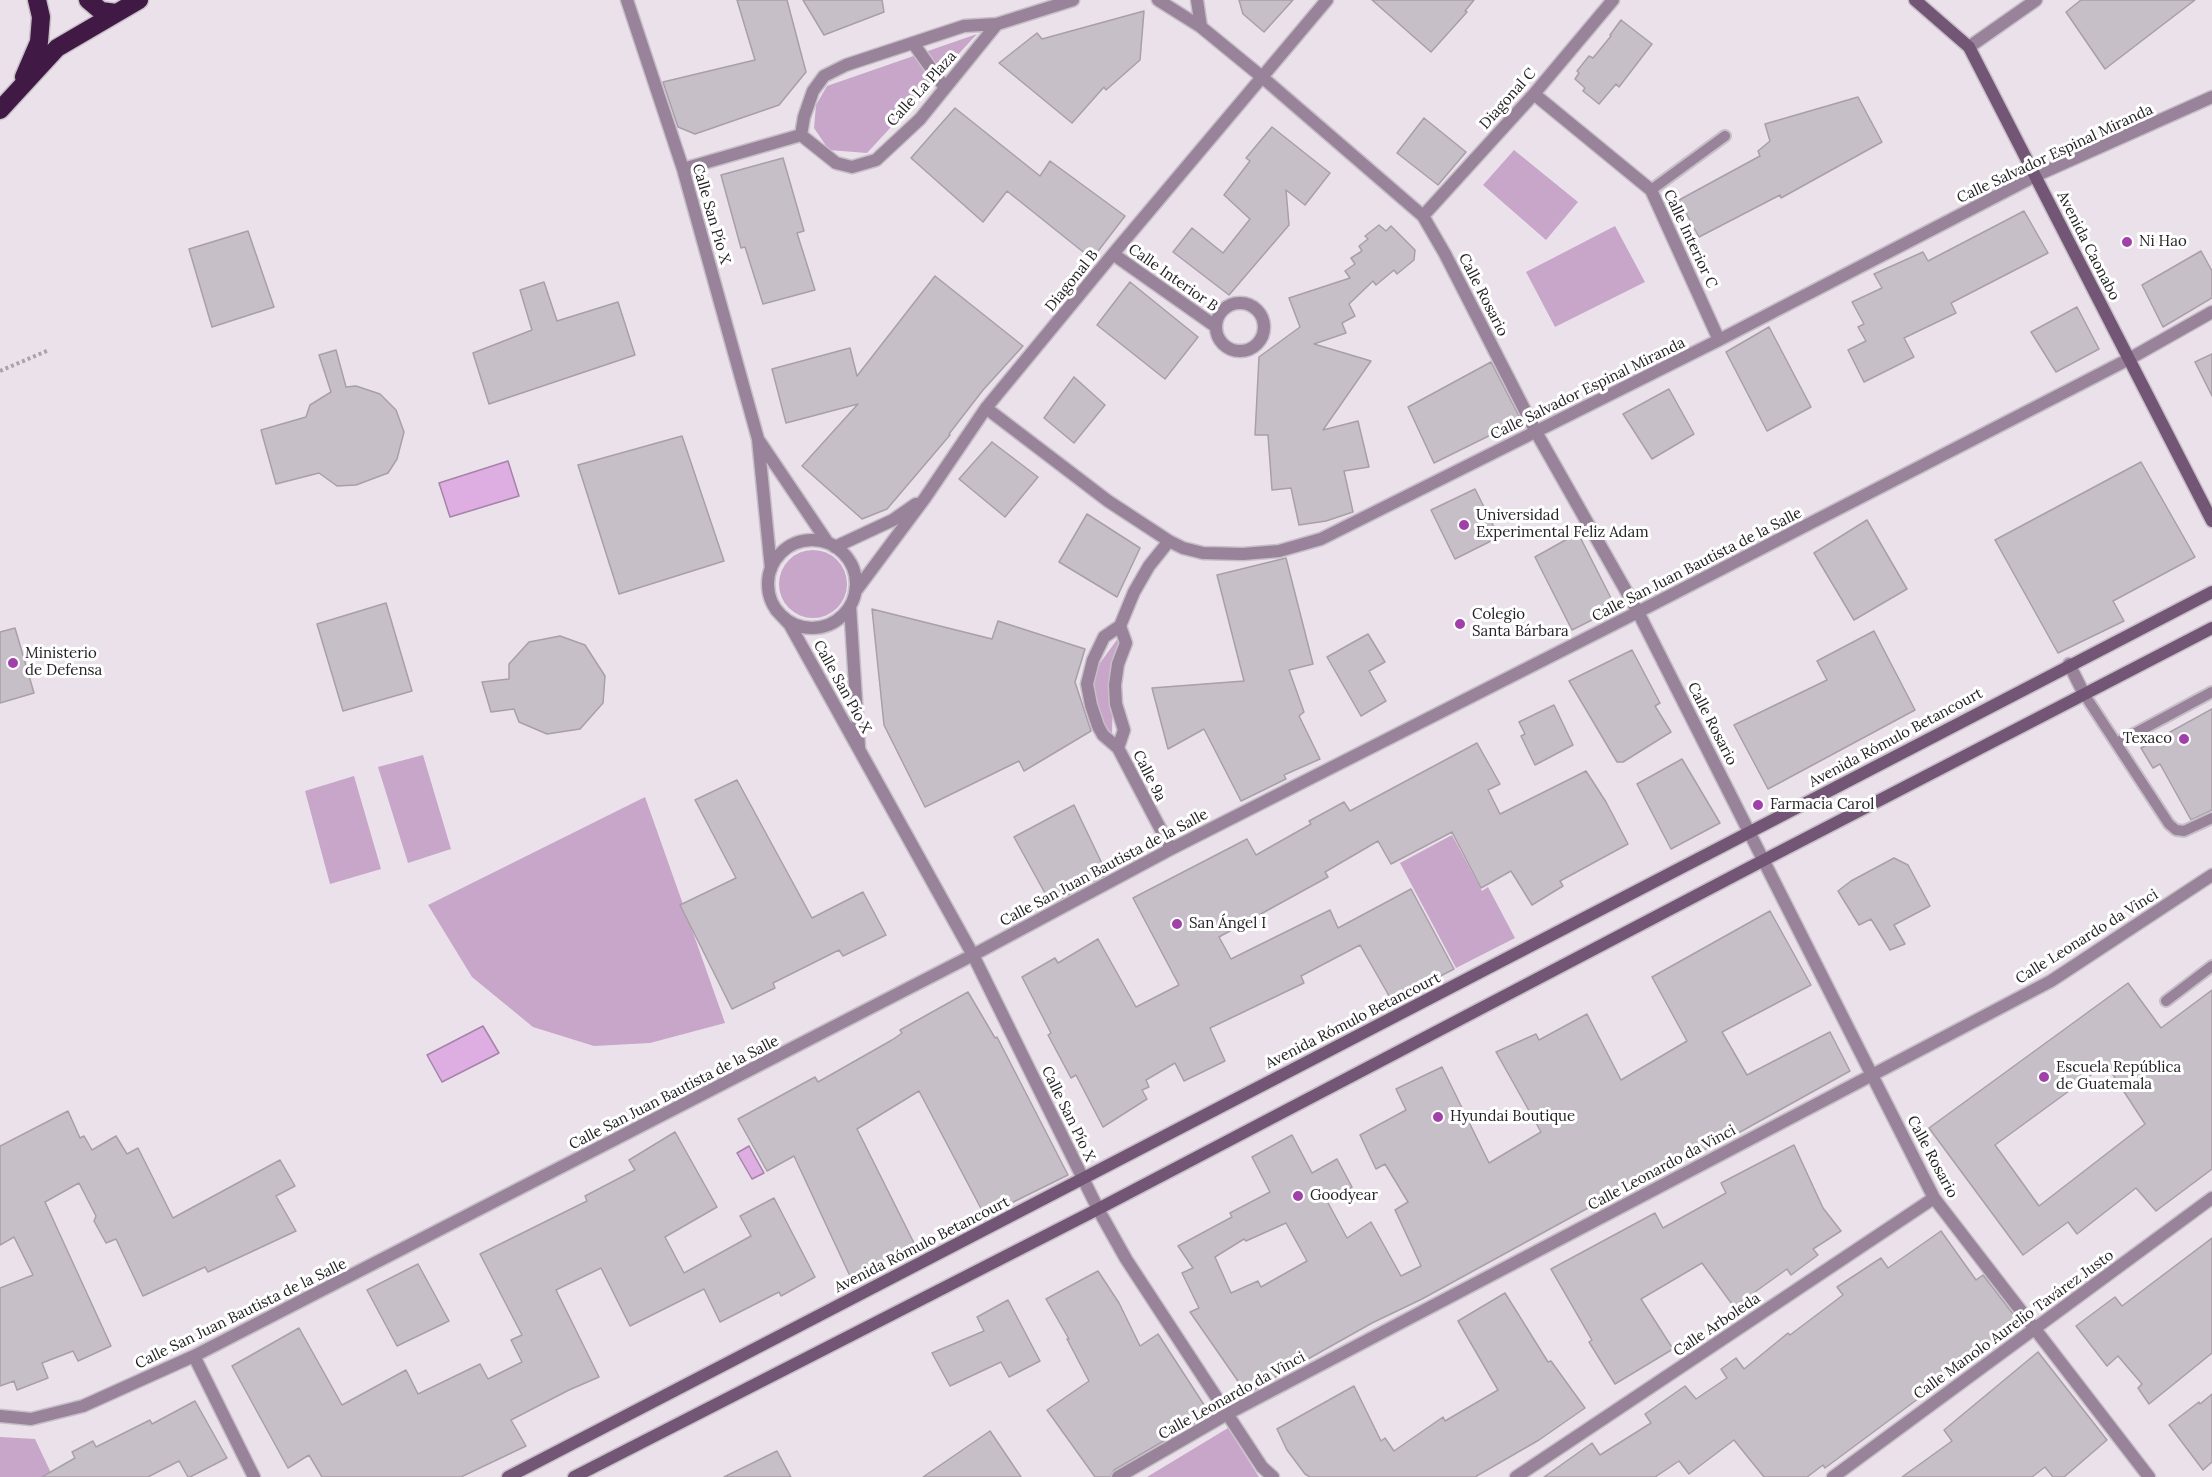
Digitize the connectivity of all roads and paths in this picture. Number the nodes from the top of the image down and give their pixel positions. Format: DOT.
graph roads {
  1 [pos="37,0"];
  2 [pos="88,0"];
  3 [pos="139,0"];
  4 [pos="627,0"];
  5 [pos="1073,0"];
  6 [pos="1158,0"];
  7 [pos="1197,0"];
  8 [pos="1327,0"];
  9 [pos="1613,0"];
  10 [pos="1915,0"];
  11 [pos="2036,0"];
  12 [pos="116,13"];
  13 [pos="997,24"];
  14 [pos="1201,27"];
  15 [pos="913,43"];
  16 [pos="1969,47"];
  17 [pos="1262,77"];
  18 [pos="945,88"];
  19 [pos="18,89"];
  20 [pos="1534,94"];
  21 [pos="2212,97"];
  22 [pos="0,110"];
  23 [pos="801,135"];
  24 [pos="1725,136"];
  25 [pos="683,169"];
  26 [pos="2035,176"];
  27 [pos="1651,190"];
  28 [pos="1423,216"];
  29 [pos="1113,254"];
  30 [pos="2212,312"];
  31 [pos="1215,326"];
  32 [pos="1719,340"];
  33 [pos="49,350"];
  34 [pos="2129,359"];
  35 [pos="0,371"];
  36 [pos="986,408"];
  37 [pos="1536,432"];
  38 [pos="758,439"];
  39 [pos="925,498"];
  40 [pos="2212,521"];
  41 [pos="1169,541"];
  42 [pos="832,545"];
  43 [pos="771,569"];
  44 [pos="2212,591"];
  45 [pos="855,592"];
  46 [pos="850,606"];
  47 [pos="776,610"];
  48 [pos="1638,612"];
  49 [pos="1120,626"];
  50 [pos="2212,628"];
  51 [pos="2069,664"];
  52 [pos="2212,692"];
  53 [pos="2084,694"];
  54 [pos="2117,743"];
  55 [pos="1118,748"];
  56 [pos="860,751"];
  57 [pos="2212,818"];
  58 [pos="1750,832"];
  59 [pos="1171,849"];
  60 [pos="1764,860"];
  61 [pos="2211,878"];
  62 [pos="973,955"];
  63 [pos="2212,966"];
  64 [pos="2166,1001"];
  65 [pos="1872,1075"];
  66 [pos="1083,1179"];
  67 [pos="1934,1198"];
  68 [pos="2212,1198"];
  69 [pos="1098,1209"];
  70 [pos="2034,1329"];
  71 [pos="194,1356"];
  72 [pos="1227,1414"];
  73 [pos="0,1416"];
  74 [pos="254,1477"];
  75 [pos="508,1477"];
  76 [pos="574,1477"];
  77 [pos="1118,1477"];
  78 [pos="1273,1477"];
  79 [pos="1516,1477"];
  80 [pos="1833,1477"];
  81 [pos="2149,1477"];
  1 -- 19 [label="highway"];
  2 -- 12 [label="highway"];
  3 -- 12 [label="highway"];
  4 -- 25 [label="street, Calle San Pío X"];
  5 -- 13 [label="street, Calle La Plaza"];
  6 -- 14 [label="street"];
  7 -- 14 [label="street"];
  8 -- 17 [label="street, Diagonal B"];
  9 -- 20 [label="street, Diagonal C"];
  10 -- 16 [label="main road, Avenida Caonabo"];
  11 -- 16 [label="street"];
  12 -- 19 [label="highway"];
  13 -- 15 [label="street, Calle La Plaza"];
  13 -- 18 [label="street, Calle La Plaza"];
  14 -- 17 [label="street, Calle Rosario"];
  15 -- 18 [label="street"];
  15 -- 23 [label="street, Calle La Plaza"];
  16 -- 26 [label="main road, Avenida Caonabo"];
  17 -- 28 [label="street, Calle Rosario"];
  17 -- 29 [label="street, Diagonal B"];
  18 -- 23 [label="street, Calle La Plaza"];
  19 -- 22 [label="highway"];
  20 -- 27 [label="street, Calle Interior C"];
  20 -- 28 [label="street, Diagonal C"];
  21 -- 26 [label="street, Calle Salvador Espinal Miranda"];
  23 -- 25 [label="street"];
  24 -- 27 [label="lane"];
  25 -- 38 [label="street, Calle San Pío X"];
  26 -- 32 [label="street, Calle Salvador Espinal Miranda"];
  26 -- 34 [label="main road, Avenida Caonabo"];
  27 -- 32 [label="street, Calle Interior C"];
  28 -- 37 [label="street, Calle Rosario"];
  29 -- 31 [label="street, Calle Interior B"];
  29 -- 36 [label="street, Diagonal B"];
  30 -- 34 [label="street, Calle San Juan Bautista de la Salle"];
  31 -- 31 [label="street"];
  32 -- 37 [label="street, Calle Salvador Espinal Miranda"];
  33 -- 35 [label="path"];
  34 -- 40 [label="main road, Avenida Caonabo"];
  34 -- 48 [label="street, Calle San Juan Bautista de la Salle"];
  36 -- 39 [label="street, Diagonal B"];
  36 -- 41 [label="street, Calle Salvador Espinal Miranda"];
  37 -- 41 [label="street, Calle Salvador Espinal Miranda"];
  37 -- 48 [label="street, Calle Rosario"];
  38 -- 42 [label="street, Calle San Pío X"];
  38 -- 43 [label="street, Calle San Pío X"];
  39 -- 42 [label="street"];
  39 -- 45 [label="street, Diagonal B"];
  41 -- 49 [label="street, Calle 9a"];
  42 -- 43 [label="street"];
  42 -- 45 [label="street"];
  43 -- 47 [label="street"];
  44 -- 51 [label="main road, Avenida Rómulo Betancourt"];
  45 -- 46 [label="street"];
  46 -- 47 [label="street"];
  46 -- 56 [label="street, Calle San Pío X"];
  47 -- 56 [label="street, Calle San Pío X"];
  48 -- 58 [label="street, Calle Rosario"];
  48 -- 59 [label="street, Calle San Juan Bautista de la Salle"];
  49 -- 55 [label="street, Calle 9a"];
  49 -- 55 [label="street, Calle 9a"];
  50 -- 53 [label="main road"];
  51 -- 53 [label="street"];
  51 -- 58 [label="main road, Avenida Rómulo Betancourt"];
  52 -- 54 [label="lane"];
  53 -- 54 [label="lane"];
  53 -- 60 [label="main road"];
  54 -- 57 [label="lane"];
  55 -- 59 [label="street, Calle 9a"];
  56 -- 62 [label="street, Calle San Pío X"];
  58 -- 60 [label="street, Calle Rosario"];
  58 -- 66 [label="main road, Avenida Rómulo Betancourt"];
  59 -- 62 [label="street, Calle San Juan Bautista de la Salle"];
  60 -- 65 [label="street, Calle Rosario"];
  60 -- 69 [label="main road"];
  61 -- 65 [label="street, Calle Leonardo da Vinci"];
  62 -- 66 [label="street, Calle San Pío X"];
  62 -- 71 [label="street, Calle San Juan Bautista de la Salle"];
  63 -- 64 [label="lane"];
  65 -- 67 [label="street, Calle Rosario"];
  65 -- 72 [label="street, Calle Leonardo da Vinci"];
  66 -- 69 [label="street, Calle San Pío X"];
  66 -- 75 [label="main road, Avenida Rómulo Betancourt"];
  67 -- 70 [label="street, Calle Rosario"];
  67 -- 79 [label="street, Calle Arboleda"];
  68 -- 70 [label="street, Calle Manolo Aurelio Tavárez Justo"];
  69 -- 72 [label="street, Calle San Pío X"];
  69 -- 76 [label="main road"];
  70 -- 80 [label="street, Calle Manolo Aurelio Tavárez Justo"];
  70 -- 81 [label="street, Calle Rosario"];
  71 -- 73 [label="street, Calle San Juan Bautista de la Salle"];
  71 -- 74 [label="street"];
  72 -- 77 [label="street, Calle Leonardo da Vinci"];
  72 -- 78 [label="street, Calle San Pío X"];
}
